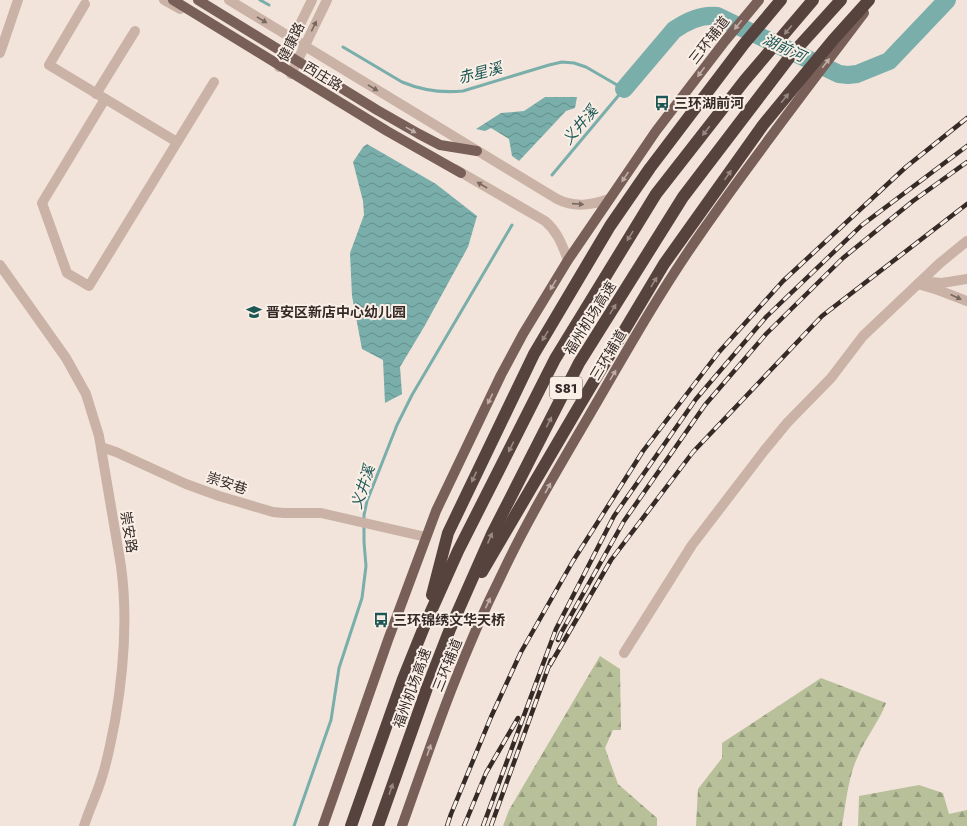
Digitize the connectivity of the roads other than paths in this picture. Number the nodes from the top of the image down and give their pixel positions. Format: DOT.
graph roads {
  1 [pos="18,0"];
  2 [pos="164,0"];
  3 [pos="172,0"];
  4 [pos="198,0"];
  5 [pos="229,0"];
  6 [pos="312,0"];
  7 [pos="327,0"];
  8 [pos="760,0"];
  9 [pos="780,0"];
  10 [pos="813,0"];
  11 [pos="841,0"];
  12 [pos="869,0"];
  13 [pos="874,0"];
  14 [pos="85,4"];
  15 [pos="135,30"];
  16 [pos="293,39"];
  17 [pos="836,43"];
  18 [pos="304,46"];
  19 [pos="0,52"];
  20 [pos="279,67"];
  21 [pos="291,74"];
  22 [pos="810,76"];
  23 [pos="214,82"];
  24 [pos="96,94"];
  25 [pos="105,99"];
  26 [pos="177,142"];
  27 [pos="477,151"];
  28 [pos="461,173"];
  29 [pos="609,199"];
  30 [pos="967,241"];
  31 [pos="568,260"];
  32 [pos="0,265"];
  33 [pos="967,279"];
  34 [pos="920,282"];
  35 [pos="967,301"];
  36 [pos="101,447"];
  37 [pos="426,537"];
  38 [pos="424,627"];
  39 [pos="450,629"];
  40 [pos="624,653"];
  41 [pos="84,826"];
  42 [pos="323,826"];
  43 [pos="351,826"];
  44 [pos="378,826"];
  45 [pos="402,826"];
  1 -- 19 [label="street"];
  2 -- 20 [label="street"];
  3 -- 28 [label="main road, 西庄路"];
  4 -- 27 [label="main road, one-way"];
  5 -- 16 [label="street, one-way"];
  6 -- 16 [label="street, 健康路"];
  18 -- 7 [label="street, 健康路, one-way"];
  8 -- 29 [label="main road, 三环辅道, one-way"];
  9 -- 38 [label="highway, one-way"];
  10 -- 38 [label="highway, 福州机场高速 / S81, one-way"];
  39 -- 11 [label="highway, 福州机场高速 / S81, one-way"];
  12 -- 17 [label="highway"];
  13 -- 17 [label="main road"];
  14 -- 24 [label="street"];
  15 -- 24 [label="street"];
  16 -- 18 [label="street"];
  16 -- 20 [label="street, 健康路"];
  22 -- 17 [label="highway, one-way"];
  18 -- 21 [label="street, 健康路"];
  18 -- 27 [label="street, one-way"];
  20 -- 21 [label="street"];
  21 -- 28 [label="street"];
  39 -- 22 [label="highway, one-way"];
  45 -- 22 [label="main road, 三环辅道, one-way"];
  23 -- 26 [label="street"];
  24 -- 25 [label="street"];
  25 -- 26 [label="street"];
  25 -- 26 [label="street"];
  27 -- 29 [label="street, one-way"];
  31 -- 28 [label="street, one-way"];
  29 -- 31 [label="main road, 三环辅道"];
  30 -- 34 [label="street"];
  31 -- 37 [label="main road, 三环辅道, one-way"];
  32 -- 36 [label="street, 崇安路"];
  33 -- 34 [label="street"];
  34 -- 35 [label="street, one-way"];
  34 -- 40 [label="street"];
  36 -- 37 [label="street, 崇安巷"];
  36 -- 41 [label="street, 崇安路"];
  37 -- 42 [label="main road, 三环辅道"];
  38 -- 43 [label="highway, 福州机场高速 / S81"];
  44 -- 39 [label="highway, 福州机场高速 / S81, one-way"];
}
